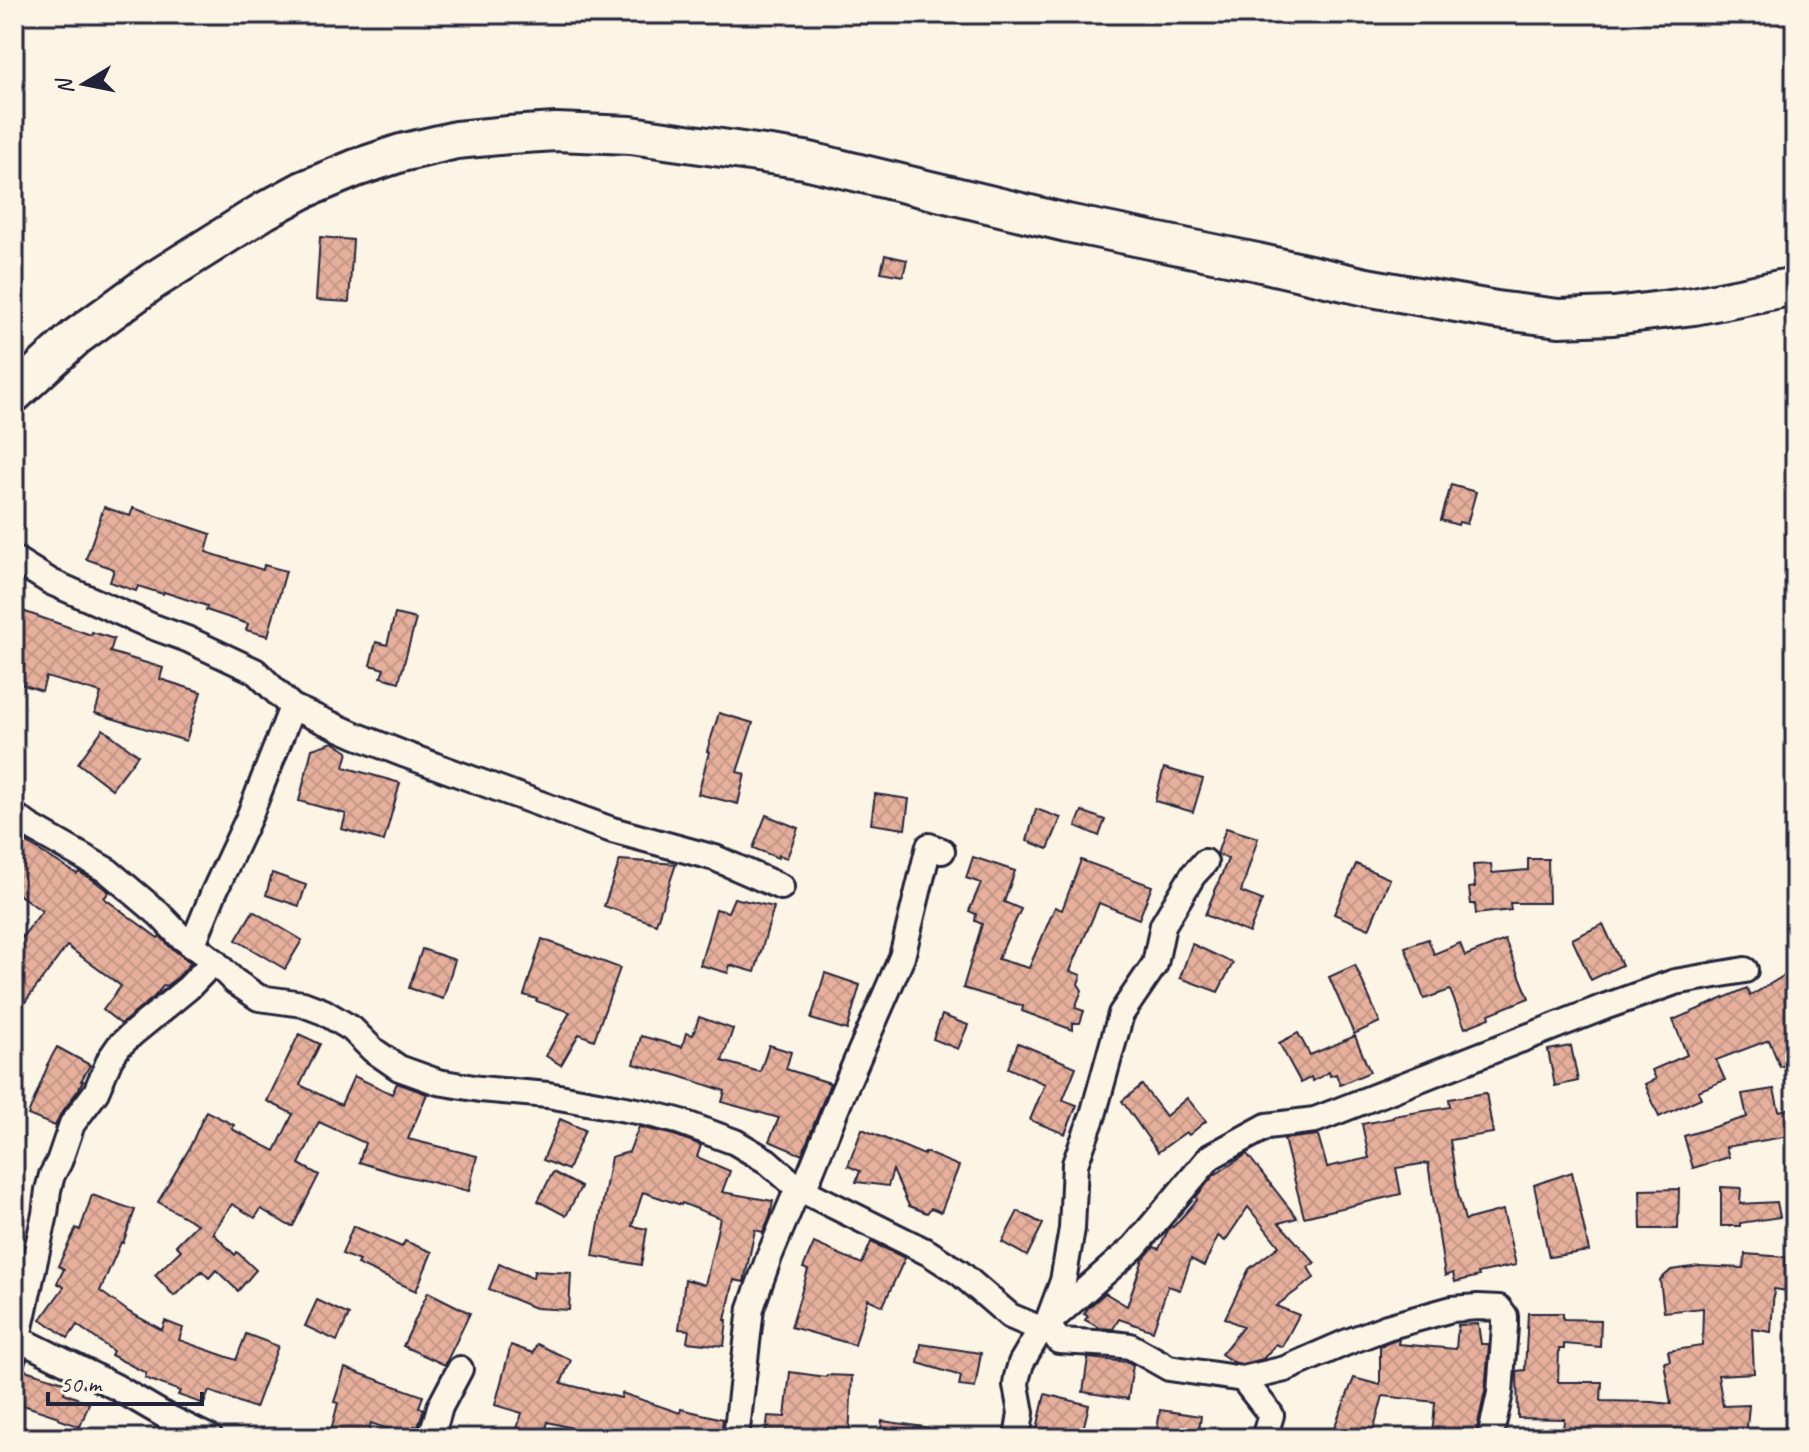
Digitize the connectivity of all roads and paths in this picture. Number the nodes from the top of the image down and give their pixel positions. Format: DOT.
graph roads {
  1 [pos="1795,286"];
  2 [pos="14,394"];
  3 [pos="14,559"];
  4 [pos="292,707"];
  5 [pos="14,815"];
  6 [pos="942,851"];
  7 [pos="1205,862"];
  8 [pos="781,887"];
  9 [pos="192,946"];
  10 [pos="214,961"];
  11 [pos="1745,970"];
  12 [pos="800,1189"];
  13 [pos="1044,1327"];
  14 [pos="16,1347"];
  15 [pos="460,1369"];
  16 [pos="1243,1379"];
  17 [pos="210,1438"];
  18 [pos="431,1438"];
  19 [pos="736,1438"];
  20 [pos="1017,1438"];
  21 [pos="1264,1438"];
  22 [pos="1490,1438"];
  1 -- 2 [label="street"];
  3 -- 4 [label="street"];
  4 -- 8 [label="street"];
  4 -- 9 [label="street"];
  5 -- 9 [label="street"];
  6 -- 12 [label="street"];
  7 -- 13 [label="street"];
  9 -- 10 [label="street"];
  10 -- 12 [label="street"];
  10 -- 14 [label="street"];
  11 -- 13 [label="street"];
  12 -- 13 [label="street"];
  12 -- 19 [label="street"];
  13 -- 16 [label="street"];
  13 -- 20 [label="street"];
  14 -- 17 [label="street"];
  15 -- 18 [label="street"];
  16 -- 21 [label="street"];
  16 -- 22 [label="street"];
}
